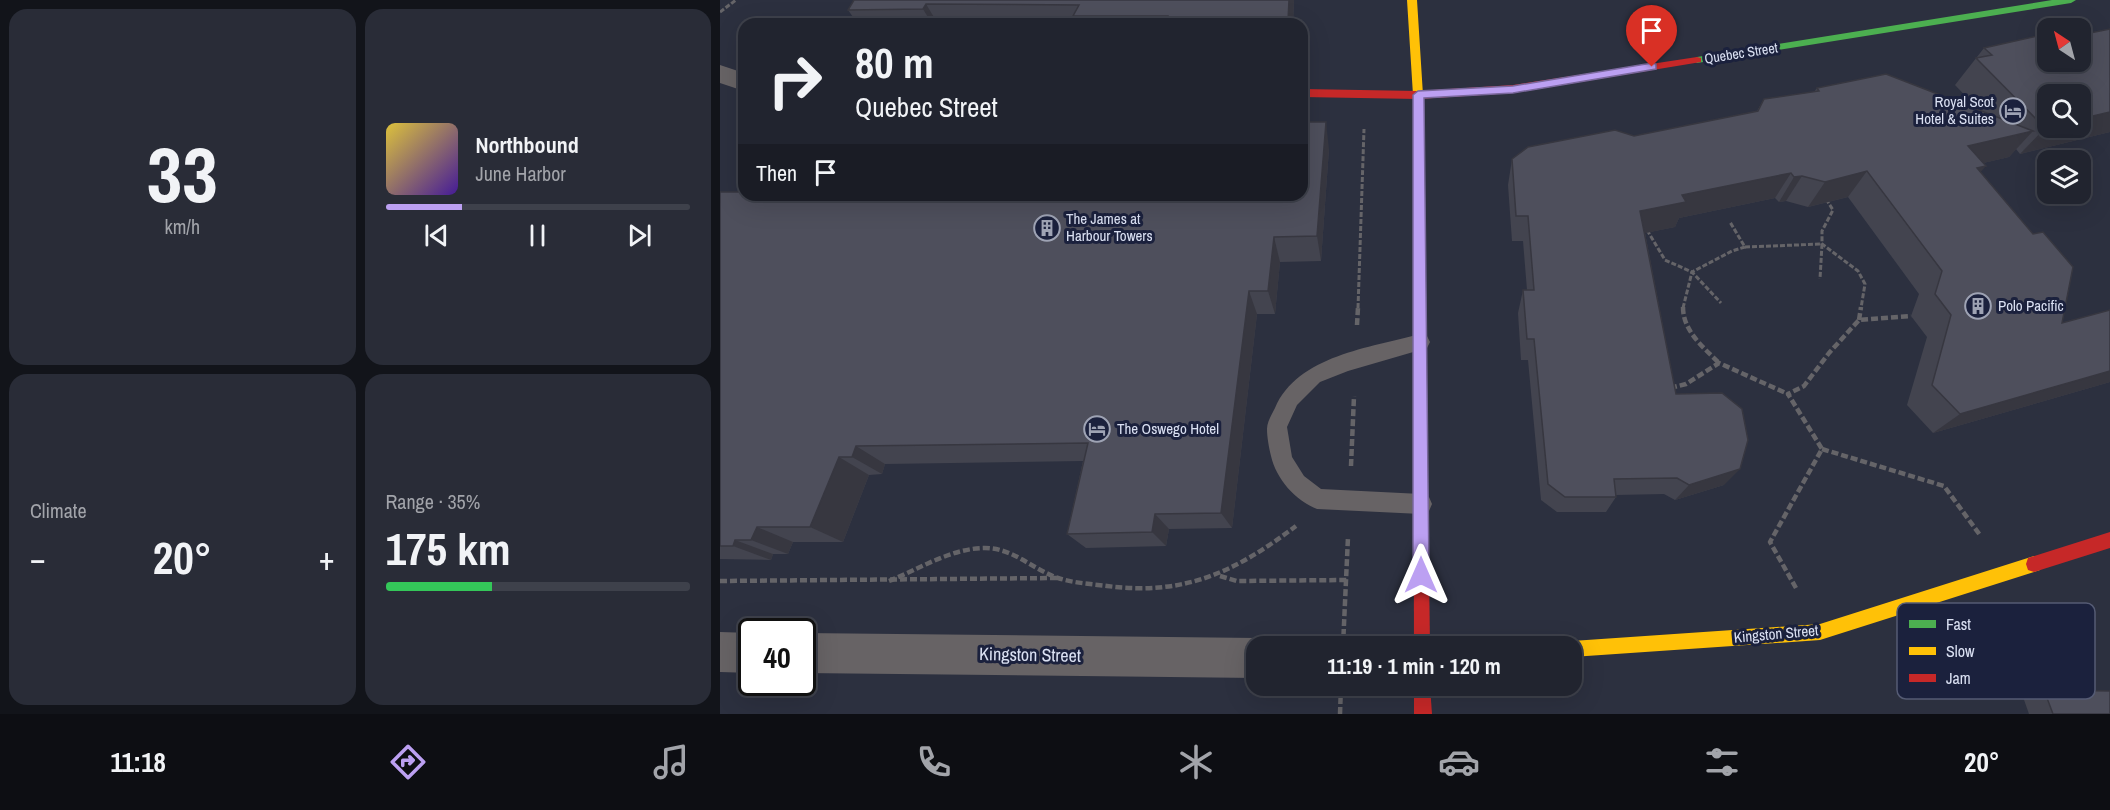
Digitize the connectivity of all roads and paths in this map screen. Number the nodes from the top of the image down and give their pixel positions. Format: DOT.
graph roads {
  1 [pos="736,0"];
  2 [pos="1412,0"];
  3 [pos="2071,0"];
  4 [pos="720,12"];
  5 [pos="720,74"];
  6 [pos="738,80"];
  7 [pos="1308,93"];
  8 [pos="1418,95"];
  9 [pos="1822,193"];
  10 [pos="1730,222"];
  11 [pos="1646,229"];
  12 [pos="1822,244"];
  13 [pos="1745,247"];
  14 [pos="1692,272"];
  15 [pos="1820,279"];
  16 [pos="1721,303"];
  17 [pos="1911,316"];
  18 [pos="1859,320"];
  19 [pos="1420,342"];
  20 [pos="1719,363"];
  21 [pos="1665,389"];
  22 [pos="1788,394"];
  23 [pos="1822,449"];
  24 [pos="1421,504"];
  25 [pos="1301,522"];
  26 [pos="1339,536"];
  27 [pos="1348,540"];
  28 [pos="2110,540"];
  29 [pos="2008,572"];
  30 [pos="1220,576"];
  31 [pos="1058,578"];
  32 [pos="1347,580"];
  33 [pos="720,581"];
  34 [pos="889,581"];
  35 [pos="1911,603"];
  36 [pos="1897,607"];
  37 [pos="1820,632"];
  38 [pos="1422,636"];
  39 [pos="1582,648"];
  40 [pos="720,652"];
  41 [pos="738,652"];
  42 [pos="816,653"];
  43 [pos="1246,658"];
  44 [pos="1341,696"];
  45 [pos="1422,696"];
  46 [pos="1340,714"];
  47 [pos="1423,714"];
  1 -- 4 [label="path"];
  2 -- 8 [label="street"];
  3 -- 8 [label="street, Quebec Street"];
  5 -- 6 [label="street"];
  7 -- 8 [label="street, Quebec Street"];
  8 -- 19 [label="street"];
  9 -- 12 [label="path"];
  10 -- 13 [label="path"];
  11 -- 14 [label="path"];
  12 -- 13 [label="path"];
  12 -- 15 [label="path"];
  12 -- 18 [label="path"];
  13 -- 14 [label="path"];
  14 -- 16 [label="path"];
  14 -- 20 [label="path"];
  17 -- 18 [label="path"];
  18 -- 22 [label="path"];
  19 -- 24 [label="street"];
  19 -- 24 [label="lane"];
  20 -- 21 [label="path"];
  20 -- 22 [label="path"];
  22 -- 23 [label="path"];
  23 -- 29 [label="path"];
  23 -- 37 [label="path"];
  24 -- 38 [label="street"];
  25 -- 30 [label="path"];
  26 -- 27 [label="path"];
  28 -- 29 [label="street, Kingston Street"];
  29 -- 35 [label="street, Kingston Street"];
  30 -- 31 [label="path"];
  30 -- 32 [label="path"];
  31 -- 34 [label="path"];
  31 -- 34 [label="path"];
  33 -- 34 [label="path"];
  36 -- 37 [label="street, Kingston Street"];
  37 -- 39 [label="street, Kingston Street"];
  40 -- 41 [label="street"];
  42 -- 43 [label="street, Kingston Street"];
  44 -- 46 [label="path"];
  45 -- 47 [label="street"];
}
